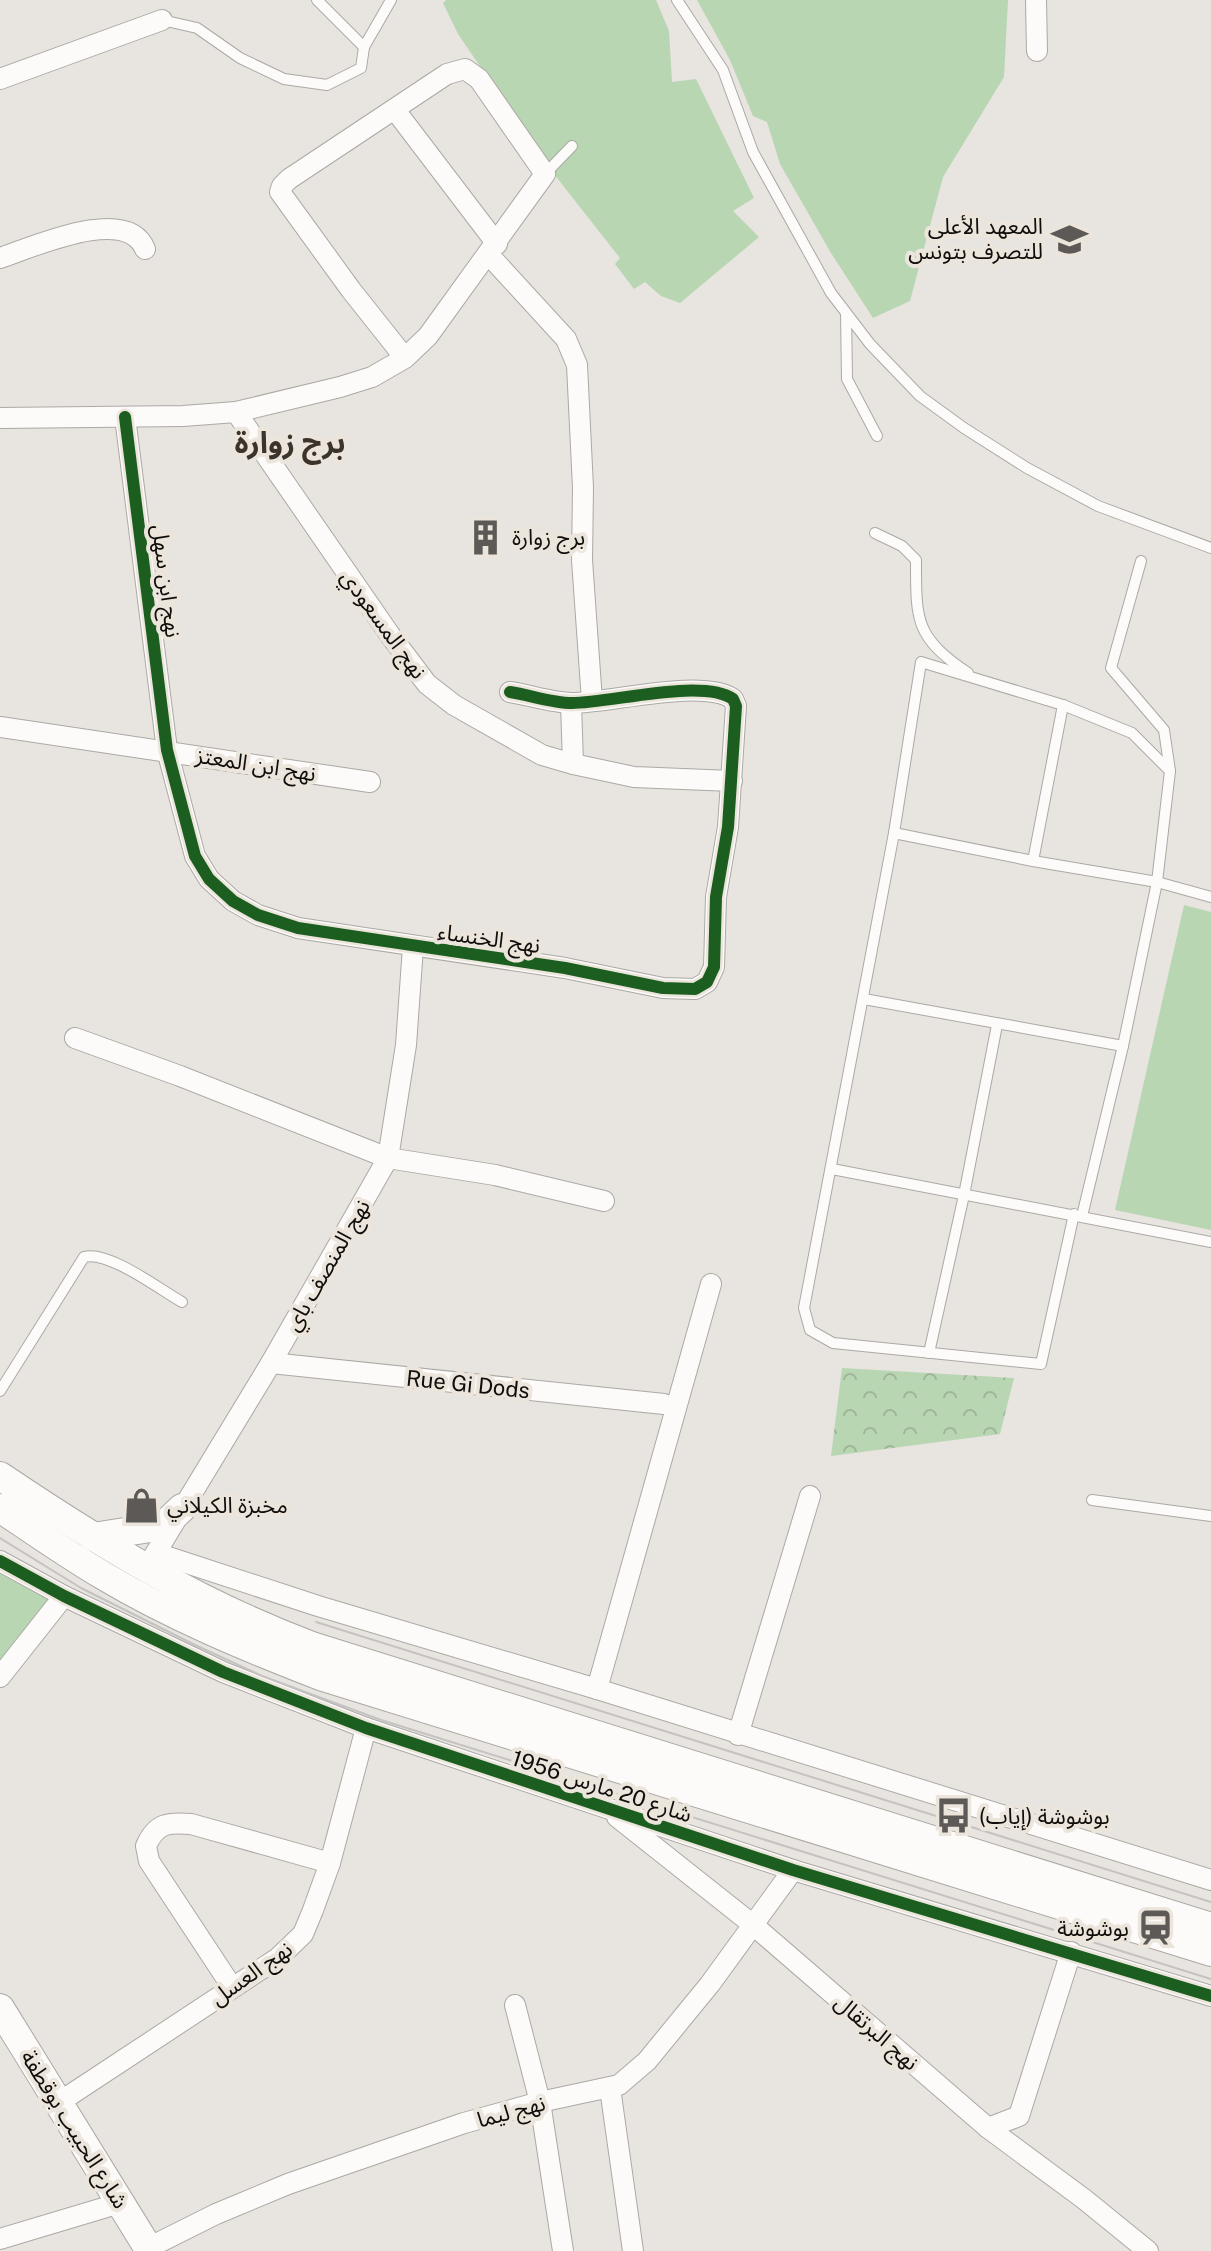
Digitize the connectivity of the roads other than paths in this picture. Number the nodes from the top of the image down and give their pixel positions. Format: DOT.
graph roads {
  1 [pos="317,0"];
  2 [pos="391,0"];
  3 [pos="677,0"];
  4 [pos="1036,0"];
  5 [pos="162,20"];
  6 [pos="364,47"];
  7 [pos="1037,51"];
  8 [pos="0,79"];
  9 [pos="395,110"];
  10 [pos="572,146"];
  11 [pos="545,174"];
  12 [pos="145,249"];
  13 [pos="493,249"];
  14 [pos="0,258"];
  15 [pos="846,313"];
  16 [pos="405,358"];
  17 [pos="236,412"];
  18 [pos="125,417"];
  19 [pos="0,418"];
  20 [pos="877,436"];
  21 [pos="875,533"];
  22 [pos="1211,548"];
  23 [pos="1141,561"];
  24 [pos="976,679"];
  25 [pos="510,692"];
  26 [pos="581,702"];
  27 [pos="1063,705"];
  28 [pos="0,727"];
  29 [pos="167,750"];
  30 [pos="573,764"];
  31 [pos="1170,771"];
  32 [pos="732,781"];
  33 [pos="370,782"];
  34 [pos="894,833"];
  35 [pos="1033,861"];
  36 [pos="1157,882"];
  37 [pos="1211,897"];
  38 [pos="413,947"];
  39 [pos="864,999"];
  40 [pos="997,1025"];
  41 [pos="75,1038"];
  42 [pos="1123,1046"];
  43 [pos="388,1158"];
  44 [pos="832,1169"];
  45 [pos="964,1195"];
  46 [pos="604,1201"];
  47 [pos="1078,1215"];
  48 [pos="1211,1242"];
  49 [pos="711,1284"];
  50 [pos="182,1302"];
  51 [pos="929,1353"];
  52 [pos="271,1363"];
  53 [pos="0,1391"];
  54 [pos="664,1404"];
  55 [pos="0,1476"];
  56 [pos="810,1496"];
  57 [pos="1092,1500"];
  58 [pos="0,1508"];
  59 [pos="182,1508"];
  60 [pos="1211,1516"];
  61 [pos="93,1537"];
  62 [pos="0,1561"];
  63 [pos="145,1572"];
  64 [pos="64,1596"];
  65 [pos="0,1677"];
  66 [pos="597,1689"];
  67 [pos="366,1728"];
  68 [pos="738,1735"];
  69 [pos="608,1810"];
  70 [pos="330,1863"];
  71 [pos="793,1870"];
  72 [pos="1211,1880"];
  73 [pos="752,1924"];
  74 [pos="1211,1927"];
  75 [pos="1071,1952"];
  76 [pos="1211,1952"];
  77 [pos="232,1987"];
  78 [pos="1211,1996"];
  79 [pos="515,2005"];
  80 [pos="0,2008"];
  81 [pos="610,2088"];
  82 [pos="540,2102"];
  83 [pos="58,2103"];
  84 [pos="988,2128"];
  85 [pos="120,2203"];
  86 [pos="0,2239"];
  87 [pos="149,2250"];
  88 [pos="563,2251"];
  89 [pos="633,2251"];
  90 [pos="1148,2251"];
  1 -- 6 [label="lane"];
  2 -- 6 [label="lane"];
  3 -- 15 [label="lane"];
  4 -- 7 [label="street"];
  5 -- 6 [label="lane"];
  5 -- 8 [label="street"];
  9 -- 11 [label="street"];
  9 -- 13 [label="street"];
  9 -- 16 [label="street"];
  10 -- 11 [label="lane"];
  11 -- 13 [label="street"];
  12 -- 14 [label="street"];
  13 -- 16 [label="street"];
  13 -- 26 [label="street"];
  15 -- 20 [label="lane"];
  15 -- 22 [label="lane"];
  16 -- 17 [label="street"];
  17 -- 18 [label="street"];
  17 -- 30 [label="street, نهج المسعودي"];
  18 -- 19 [label="street"];
  18 -- 29 [label="street, نهج ابن سهل"];
  21 -- 24 [label="lane"];
  23 -- 31 [label="lane"];
  24 -- 27 [label="lane"];
  24 -- 34 [label="lane"];
  25 -- 26 [label="street"];
  26 -- 30 [label="street"];
  26 -- 32 [label="street"];
  27 -- 31 [label="lane"];
  27 -- 35 [label="lane"];
  28 -- 29 [label="street, نهج ابن المعتز"];
  29 -- 33 [label="street, نهج ابن المعتز"];
  29 -- 38 [label="street, نهج الخنساء"];
  30 -- 32 [label="street, نهج المسعودي"];
  31 -- 36 [label="lane"];
  32 -- 38 [label="street, نهج الخنساء"];
  34 -- 35 [label="lane"];
  34 -- 39 [label="lane"];
  35 -- 36 [label="lane"];
  36 -- 37 [label="lane"];
  36 -- 42 [label="lane"];
  38 -- 43 [label="street, نهج المنصف باي"];
  39 -- 40 [label="lane"];
  39 -- 44 [label="lane"];
  40 -- 42 [label="lane"];
  40 -- 45 [label="lane"];
  41 -- 43 [label="street"];
  42 -- 47 [label="lane"];
  43 -- 46 [label="street"];
  43 -- 52 [label="street, نهج المنصف باي"];
  44 -- 45 [label="lane"];
  44 -- 51 [label="lane"];
  45 -- 47 [label="lane"];
  45 -- 51 [label="lane"];
  47 -- 48 [label="lane"];
  47 -- 51 [label="lane"];
  49 -- 66 [label="street"];
  50 -- 53 [label="lane"];
  52 -- 54 [label="street, Rue Gi Dods"];
  52 -- 59 [label="street, نهج المنصف باي"];
  55 -- 61 [label="main road, شارع 20 مارس 1956"];
  56 -- 68 [label="street"];
  57 -- 60 [label="lane"];
  58 -- 63 [label="main road, شارع 20 مارس 1956"];
  59 -- 61 [label="main road"];
  59 -- 63 [label="street, نهج المنصف باي"];
  61 -- 63 [label="main road, شارع 20 مارس 1956"];
  62 -- 64 [label="street, شارع 20 مارس 1956"];
  63 -- 66 [label="street, شارع 20 مارس 1956"];
  63 -- 74 [label="main road, شارع 20 مارس 1956"];
  63 -- 76 [label="main road, شارع 20 مارس 1956"];
  64 -- 65 [label="street"];
  64 -- 67 [label="street, شارع 20 مارس 1956"];
  66 -- 68 [label="street, شارع 20 مارس 1956"];
  67 -- 69 [label="street, شارع 20 مارس 1956"];
  67 -- 70 [label="street, نهج العسل"];
  68 -- 72 [label="street, شارع 20 مارس 1956"];
  69 -- 71 [label="street, شارع 20 مارس 1956"];
  69 -- 73 [label="street, نهج البرتقال"];
  70 -- 77 [label="street, نهج العسل"];
  70 -- 77 [label="street"];
  71 -- 73 [label="street, نهج ليما"];
  71 -- 75 [label="street, شارع 20 مارس 1956"];
  73 -- 81 [label="street, نهج ليما"];
  73 -- 84 [label="street, نهج البرتقال"];
  75 -- 78 [label="street, شارع 20 مارس 1956"];
  75 -- 84 [label="street"];
  77 -- 83 [label="street, نهج العسل"];
  79 -- 82 [label="street"];
  80 -- 83 [label="main road, شارع الحبيب بوقطفة"];
  81 -- 82 [label="street, نهج ليما"];
  81 -- 89 [label="street"];
  82 -- 87 [label="street, نهج ليما"];
  82 -- 88 [label="street"];
  83 -- 85 [label="main road, شارع الحبيب بوقطفة"];
  84 -- 90 [label="street, نهج البرتقال"];
  85 -- 86 [label="street"];
  85 -- 87 [label="main road, شارع الحبيب بوقطفة"];
}
